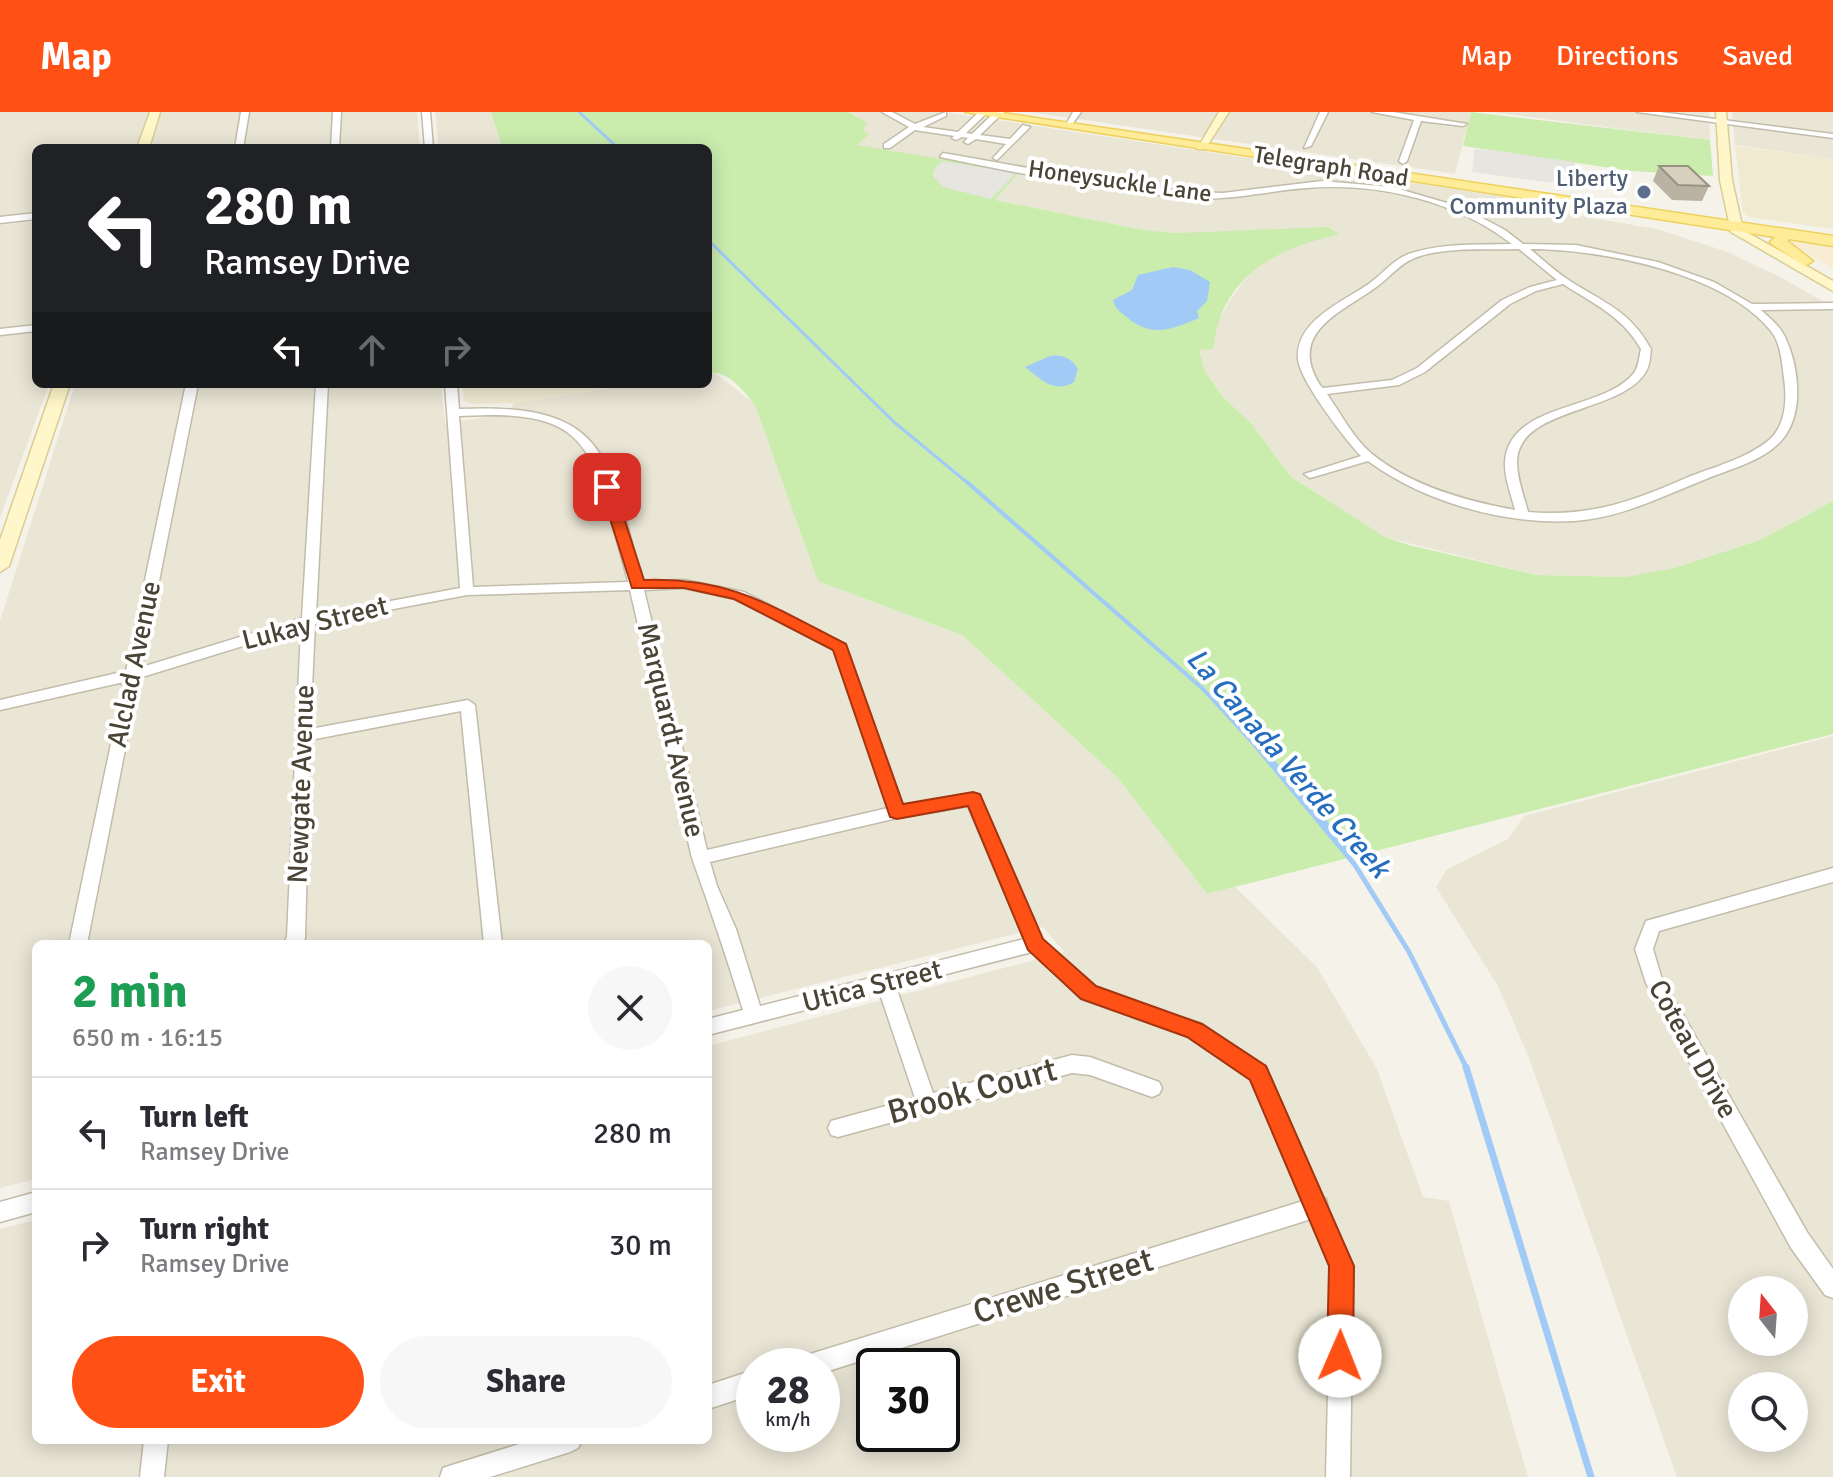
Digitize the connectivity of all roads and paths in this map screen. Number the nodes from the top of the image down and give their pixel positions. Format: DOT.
graph roads {
  1 [pos="155,112"];
  2 [pos="245,112"];
  3 [pos="337,112"];
  4 [pos="426,112"];
  5 [pos="886,112"];
  6 [pos="1224,112"];
  7 [pos="1324,112"];
  8 [pos="1376,112"];
  9 [pos="1641,112"];
  10 [pos="990,113"];
  11 [pos="943,114"];
  12 [pos="1073,117"];
  13 [pos="1721,117"];
  14 [pos="1418,118"];
  15 [pos="1463,124"];
  16 [pos="1026,127"];
  17 [pos="915,128"];
  18 [pos="960,134"];
  19 [pos="1833,136"];
  20 [pos="974,137"];
  21 [pos="1011,142"];
  22 [pos="144,144"];
  23 [pos="240,144"];
  24 [pos="335,144"];
  25 [pos="429,144"];
  26 [pos="1203,144"];
  27 [pos="887,146"];
  28 [pos="1307,146"];
  29 [pos="943,155"];
  30 [pos="997,158"];
  31 [pos="1403,161"];
  32 [pos="32,216"];
  33 [pos="0,220"];
  34 [pos="1736,222"];
  35 [pos="1833,234"];
  36 [pos="1811,238"];
  37 [pos="1833,241"];
  38 [pos="1524,248"];
  39 [pos="1805,261"];
  40 [pos="1833,277"];
  41 [pos="1565,281"];
  42 [pos="1833,287"];
  43 [pos="1833,306"];
  44 [pos="1749,307"];
  45 [pos="32,328"];
  46 [pos="0,332"];
  47 [pos="61,388"];
  48 [pos="191,388"];
  49 [pos="322,388"];
  50 [pos="452,388"];
  51 [pos="1320,392"];
  52 [pos="455,413"];
  53 [pos="1369,457"];
  54 [pos="1310,474"];
  55 [pos="1523,515"];
  56 [pos="0,566"];
  57 [pos="638,585"];
  58 [pos="467,591"];
  59 [pos="307,621"];
  60 [pos="132,675"];
  61 [pos="0,705"];
  62 [pos="302,736"];
  63 [pos="897,812"];
  64 [pos="700,858"];
  65 [pos="1833,875"];
  66 [pos="79,940"];
  67 [pos="295,940"];
  68 [pos="493,940"];
  69 [pos="1035,944"];
  70 [pos="885,983"];
  71 [pos="754,1016"];
  72 [pos="712,1026"];
  73 [pos="1152,1088"];
  74 [pos="927,1104"];
  75 [pos="838,1128"];
  76 [pos="32,1203"];
  77 [pos="1319,1206"];
  78 [pos="0,1212"];
  79 [pos="1833,1287"];
  80 [pos="840,1356"];
  81 [pos="736,1388"];
  82 [pos="712,1396"];
  83 [pos="156,1444"];
  84 [pos="557,1444"];
  85 [pos="152,1477"];
  86 [pos="452,1477"];
  87 [pos="1338,1477"];
  1 -- 22 [label="street"];
  2 -- 23 [label="street"];
  3 -- 24 [label="street"];
  4 -- 25 [label="street"];
  5 -- 17 [label="street"];
  6 -- 26 [label="street"];
  7 -- 28 [label="street"];
  8 -- 14 [label="street"];
  9 -- 13 [label="street"];
  10 -- 12 [label="main road, Telegraph Road"];
  10 -- 18 [label="street"];
  10 -- 20 [label="street"];
  10 -- 26 [label="main road, Telegraph Road"];
  11 -- 17 [label="street"];
  12 -- 26 [label="main road, Telegraph Road"];
  13 -- 19 [label="street"];
  13 -- 34 [label="street"];
  14 -- 15 [label="street"];
  14 -- 31 [label="street"];
  16 -- 21 [label="street"];
  17 -- 18 [label="street"];
  17 -- 27 [label="street"];
  18 -- 20 [label="street"];
  18 -- 29 [label="street"];
  20 -- 21 [label="street"];
  20 -- 29 [label="street"];
  21 -- 30 [label="street"];
  26 -- 34 [label="main road, Telegraph Road"];
  29 -- 38 [label="street, Honeysuckle Lane"];
  32 -- 33 [label="street"];
  34 -- 35 [label="main road, Telegraph Road"];
  34 -- 36 [label="main road, Telegraph Road"];
  34 -- 39 [label="street"];
  34 -- 42 [label="street"];
  36 -- 37 [label="main road, Telegraph Road"];
  36 -- 39 [label="main road"];
  38 -- 41 [label="street, Honeysuckle Lane"];
  38 -- 44 [label="street"];
  38 -- 51 [label="street"];
  39 -- 40 [label="street"];
  41 -- 51 [label="street"];
  41 -- 55 [label="street, Honeysuckle Lane"];
  43 -- 44 [label="street"];
  44 -- 55 [label="street"];
  45 -- 46 [label="street"];
  47 -- 56 [label="street"];
  48 -- 60 [label="street, Alclad Avenue"];
  49 -- 59 [label="street, Newgate Avenue"];
  50 -- 52 [label="street"];
  51 -- 53 [label="street"];
  52 -- 57 [label="street, Marquardt Avenue"];
  52 -- 58 [label="street"];
  53 -- 54 [label="street"];
  53 -- 55 [label="street"];
  57 -- 58 [label="street, Lukay Street"];
  57 -- 63 [label="street, Lukay Street"];
  57 -- 64 [label="street, Marquardt Avenue"];
  58 -- 59 [label="street, Lukay Street"];
  59 -- 60 [label="street, Lukay Street"];
  59 -- 62 [label="street, Newgate Avenue"];
  60 -- 61 [label="street, Lukay Street"];
  60 -- 66 [label="street, Alclad Avenue"];
  62 -- 67 [label="street, Newgate Avenue"];
  62 -- 68 [label="street"];
  63 -- 64 [label="street"];
  63 -- 69 [label="street"];
  64 -- 71 [label="street, Marquardt Avenue"];
  65 -- 79 [label="street, Coteau Drive"];
  69 -- 70 [label="street, Utica Street"];
  69 -- 77 [label="street"];
  70 -- 71 [label="street, Utica Street"];
  70 -- 74 [label="street"];
  71 -- 72 [label="street, Utica Street"];
  73 -- 74 [label="street, Brook Court"];
  74 -- 75 [label="street, Brook Court"];
  76 -- 78 [label="street"];
  77 -- 80 [label="street, Crewe Street"];
  77 -- 87 [label="street"];
  81 -- 82 [label="street"];
  83 -- 85 [label="street"];
  84 -- 86 [label="street"];
}
